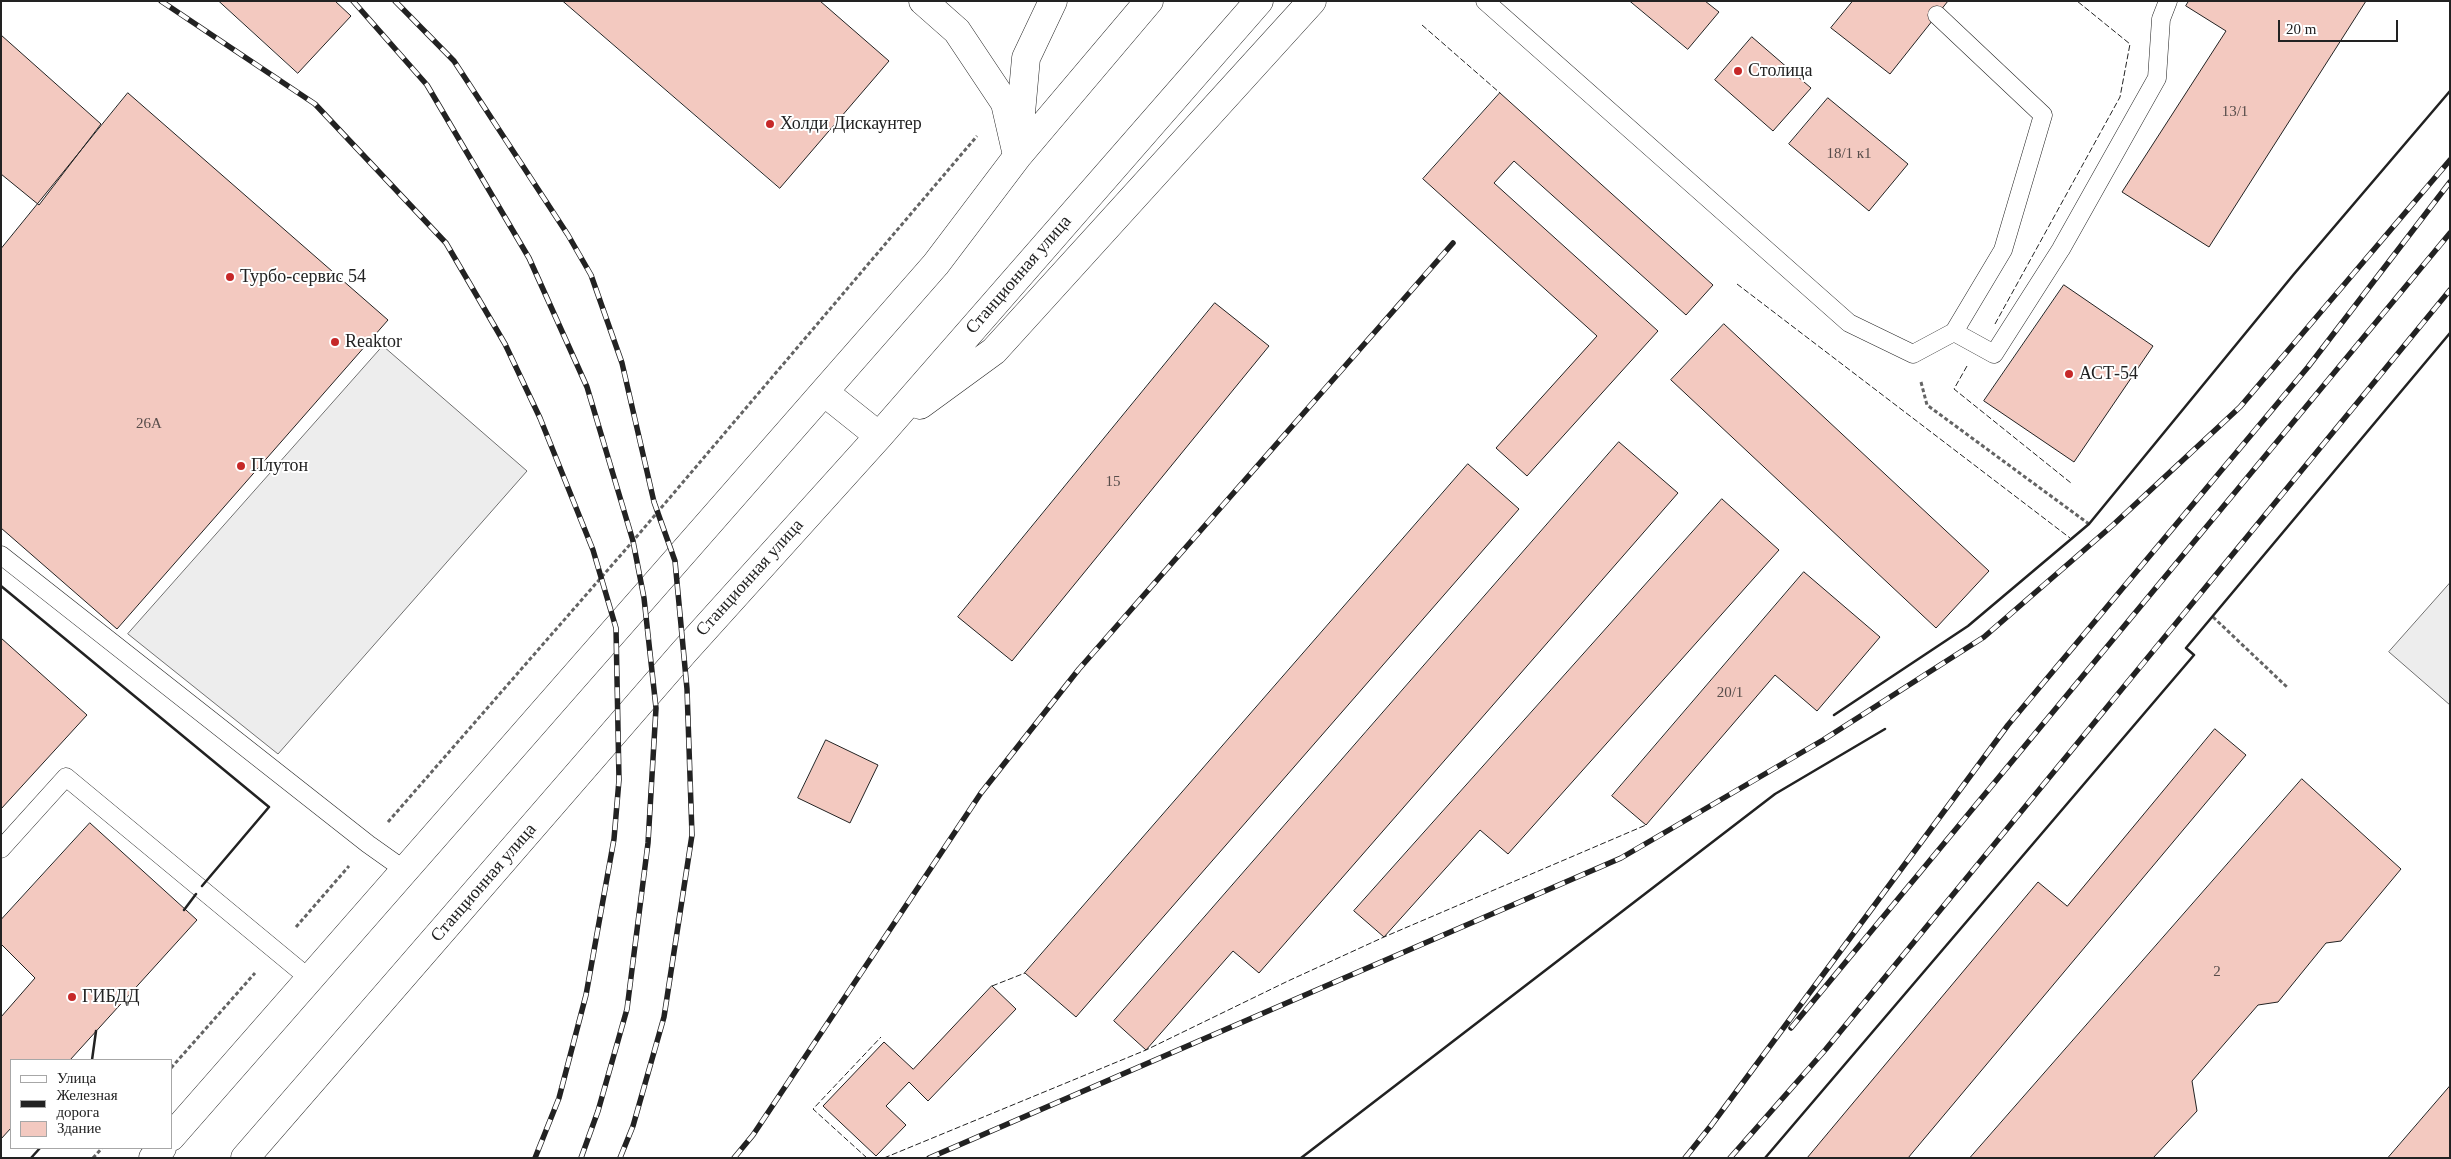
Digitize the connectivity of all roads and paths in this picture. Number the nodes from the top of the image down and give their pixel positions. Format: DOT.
graph roads {
  1 [pos="923,1"];
  2 [pos="1053,1"];
  3 [pos="1149,1"];
  4 [pos="1259,1"];
  5 [pos="1312,1"];
  6 [pos="1333,1"];
  7 [pos="1485,1"];
  8 [pos="2168,1"];
  9 [pos="1937,15"];
  10 [pos="1258,59"];
  11 [pos="1005,104"];
  12 [pos="1017,157"];
  13 [pos="1954,332"];
  14 [pos="1913,354"];
  15 [pos="824,392"];
  16 [pos="879,436"];
  17 [pos="2089,524"];
  18 [pos="1,555"];
  19 [pos="582,599"];
  20 [pos="2213,617"];
  21 [pos="2288,688"];
  22 [pos="1,849"];
  23 [pos="406,870"];
  24 [pos="310,979"];
  25 [pos="172,1136"];
  26 [pos="245,1158"];
  1 -- 11 [label="main road"];
  2 -- 12 [label="main road"];
  3 -- 12 [label="main road"];
  4 -- 16 [label="main road, Станционная улица"];
  5 -- 10 [label="main road"];
  6 -- 10 [label="main road"];
  7 -- 14 [label="lane"];
  8 -- 13 [label="lane"];
  9 -- 13 [label="lane"];
  10 -- 16 [label="main road"];
  11 -- 12 [label="main road"];
  11 -- 19 [label="path"];
  12 -- 15 [label="main road"];
  13 -- 14 [label="lane"];
  14 -- 17 [label="path"];
  15 -- 16 [label="main road"];
  15 -- 23 [label="main road"];
  16 -- 26 [label="main road, Станционная улица"];
  18 -- 23 [label="lane"];
  20 -- 21 [label="path"];
  22 -- 24 [label="lane"];
  23 -- 24 [label="main road"];
  24 -- 25 [label="main road"];
}
